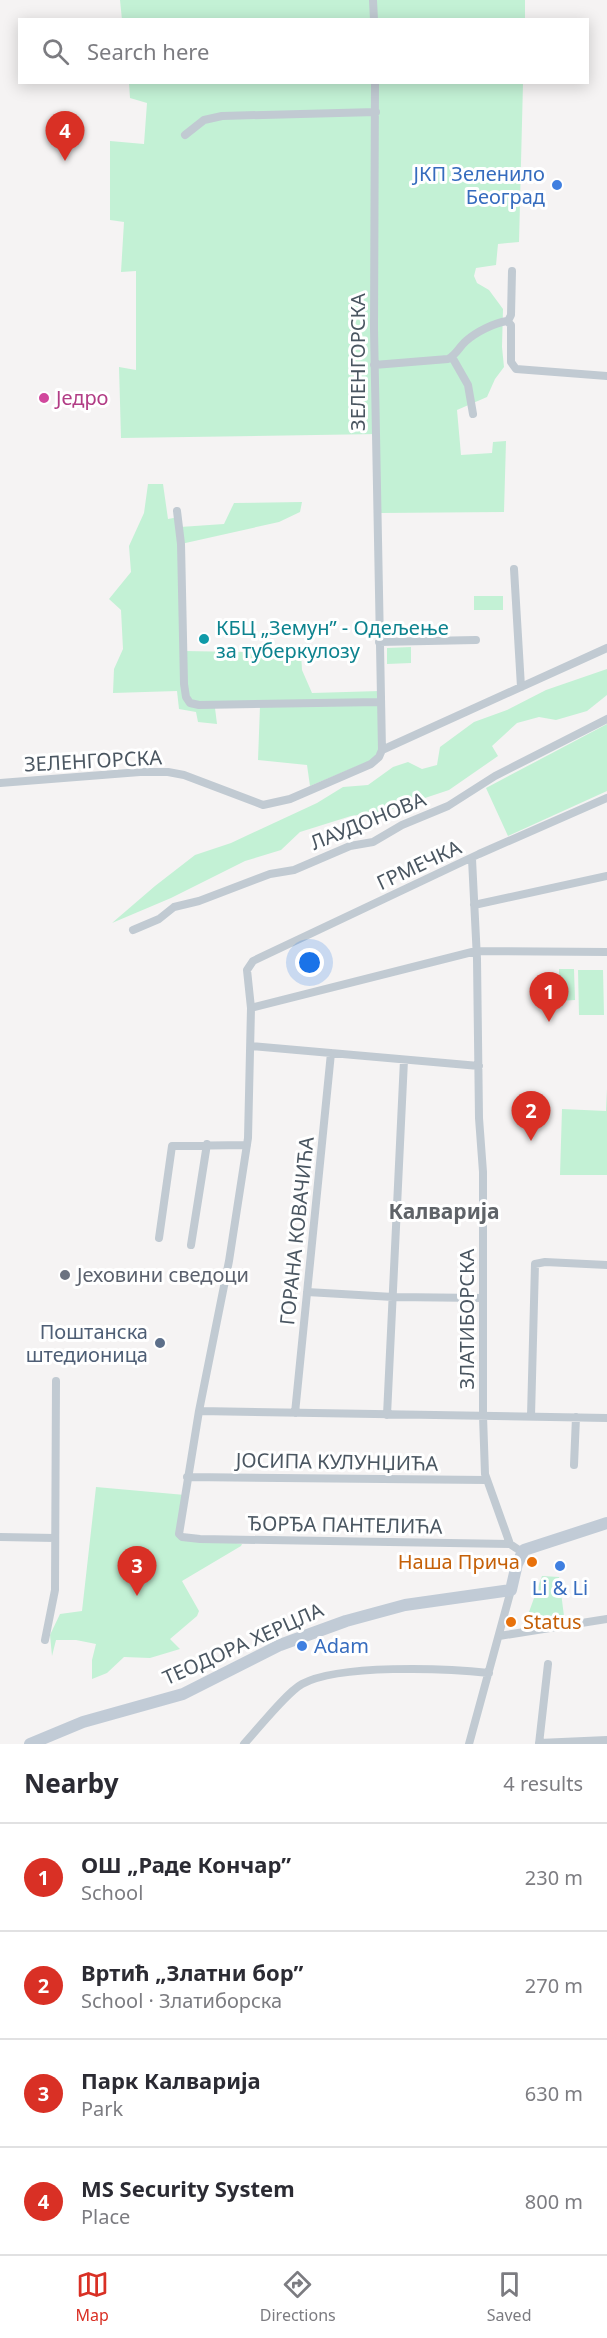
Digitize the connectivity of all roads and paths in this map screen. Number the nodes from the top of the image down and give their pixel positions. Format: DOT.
graph roads {
  1 [pos="373,0"];
  2 [pos="374,18"];
  3 [pos="375,84"];
  4 [pos="376,112"];
  5 [pos="185,135"];
  6 [pos="512,272"];
  7 [pos="508,321"];
  8 [pos="452,357"];
  9 [pos="374,365"];
  10 [pos="607,376"];
  11 [pos="473,414"];
  12 [pos="177,511"];
  13 [pos="514,569"];
  14 [pos="476,640"];
  15 [pos="379,642"];
  16 [pos="607,648"];
  17 [pos="521,687"];
  18 [pos="380,702"];
  19 [pos="607,719"];
  20 [pos="382,750"];
  21 [pos="0,783"];
  22 [pos="607,798"];
  23 [pos="472,859"];
  24 [pos="607,876"];
  25 [pos="474,905"];
  26 [pos="133,930"];
  27 [pos="476,951"];
  28 [pos="607,952"];
  29 [pos="251,1008"];
  30 [pos="250,1046"];
  31 [pos="331,1053"];
  32 [pos="404,1060"];
  33 [pos="479,1066"];
  34 [pos="207,1144"];
  35 [pos="247,1145"];
  36 [pos="159,1238"];
  37 [pos="190,1245"];
  38 [pos="607,1265"];
  39 [pos="307,1292"];
  40 [pos="393,1297"];
  41 [pos="483,1298"];
  42 [pos="57,1381"];
  43 [pos="198,1411"];
  44 [pos="295,1413"];
  45 [pos="387,1414"];
  46 [pos="483,1416"];
  47 [pos="531,1416"];
  48 [pos="576,1417"];
  49 [pos="607,1418"];
  50 [pos="574,1465"];
  51 [pos="187,1477"];
  52 [pos="486,1480"];
  53 [pos="607,1523"];
  54 [pos="0,1537"];
  55 [pos="55,1538"];
  56 [pos="510,1544"];
  57 [pos="522,1552"];
  58 [pos="511,1590"];
  59 [pos="607,1619"];
  60 [pos="499,1636"];
  61 [pos="45,1640"];
  62 [pos="548,1664"];
  63 [pos="489,1674"];
  64 [pos="607,1740"];
  65 [pos="30,1744"];
  66 [pos="244,1744"];
  67 [pos="469,1744"];
  68 [pos="539,1744"];
  1 -- 2 [label="street"];
  3 -- 4 [label="street, ЗЕЛЕНГОРСКА"];
  4 -- 5 [label="street"];
  4 -- 9 [label="street, ЗЕЛЕНГОРСКА"];
  6 -- 7 [label="street"];
  7 -- 8 [label="street"];
  7 -- 10 [label="street"];
  8 -- 9 [label="street"];
  8 -- 11 [label="street"];
  9 -- 15 [label="street, ЗЕЛЕНГОРСКА"];
  12 -- 18 [label="street"];
  13 -- 17 [label="street"];
  14 -- 15 [label="street"];
  15 -- 18 [label="street, ЗЕЛЕНГОРСКА"];
  16 -- 17 [label="street"];
  17 -- 20 [label="street"];
  18 -- 20 [label="street, ЗЕЛЕНГОРСКА"];
  19 -- 26 [label="street, ЛАУДОНОВА"];
  20 -- 21 [label="street, ЗЕЛЕНГОРСКА"];
  22 -- 23 [label="street, ГРМЕЧКА"];
  23 -- 25 [label="street, ЗЛАТИБОРСКА"];
  23 -- 29 [label="street, ГРМЕЧКА"];
  24 -- 25 [label="street"];
  25 -- 27 [label="street, ЗЛАТИБОРСКА"];
  27 -- 28 [label="street"];
  27 -- 29 [label="street"];
  27 -- 33 [label="street, ЗЛАТИБОРСКА"];
  29 -- 30 [label="street"];
  30 -- 31 [label="street"];
  30 -- 35 [label="street"];
  31 -- 32 [label="street"];
  31 -- 39 [label="street, ГОРАНА КОВАЧИЋА"];
  32 -- 33 [label="street"];
  32 -- 40 [label="street"];
  33 -- 41 [label="street, ЗЛАТИБОРСКА"];
  34 -- 35 [label="street"];
  34 -- 36 [label="street"];
  34 -- 37 [label="street"];
  35 -- 43 [label="street"];
  38 -- 47 [label="street"];
  39 -- 40 [label="street"];
  39 -- 44 [label="street, ГОРАНА КОВАЧИЋА"];
  40 -- 41 [label="street"];
  40 -- 45 [label="street"];
  41 -- 46 [label="street, ЗЛАТИБОРСКА"];
  42 -- 55 [label="street"];
  43 -- 44 [label="street"];
  43 -- 51 [label="street"];
  44 -- 45 [label="street"];
  45 -- 46 [label="street"];
  46 -- 47 [label="street"];
  46 -- 52 [label="street, ЗЛАТИБОРСКА"];
  47 -- 48 [label="street"];
  48 -- 49 [label="street"];
  48 -- 50 [label="street"];
  51 -- 52 [label="street, ЈОСИПА КУЛУНЏИЋА"];
  51 -- 56 [label="street, ЂОРЂА ПАНТЕЛИЋА"];
  52 -- 56 [label="street, ЗЛАТИБОРСКА"];
  53 -- 57 [label="main road"];
  54 -- 55 [label="street"];
  55 -- 61 [label="street"];
  56 -- 57 [label="street"];
  57 -- 58 [label="main road"];
  58 -- 60 [label="street"];
  58 -- 65 [label="main road, ТЕОДОРА ХЕРЦЛА"];
  59 -- 60 [label="street"];
  60 -- 63 [label="street"];
  62 -- 68 [label="street"];
  63 -- 66 [label="street"];
  63 -- 67 [label="street"];
  64 -- 68 [label="street"];
}
